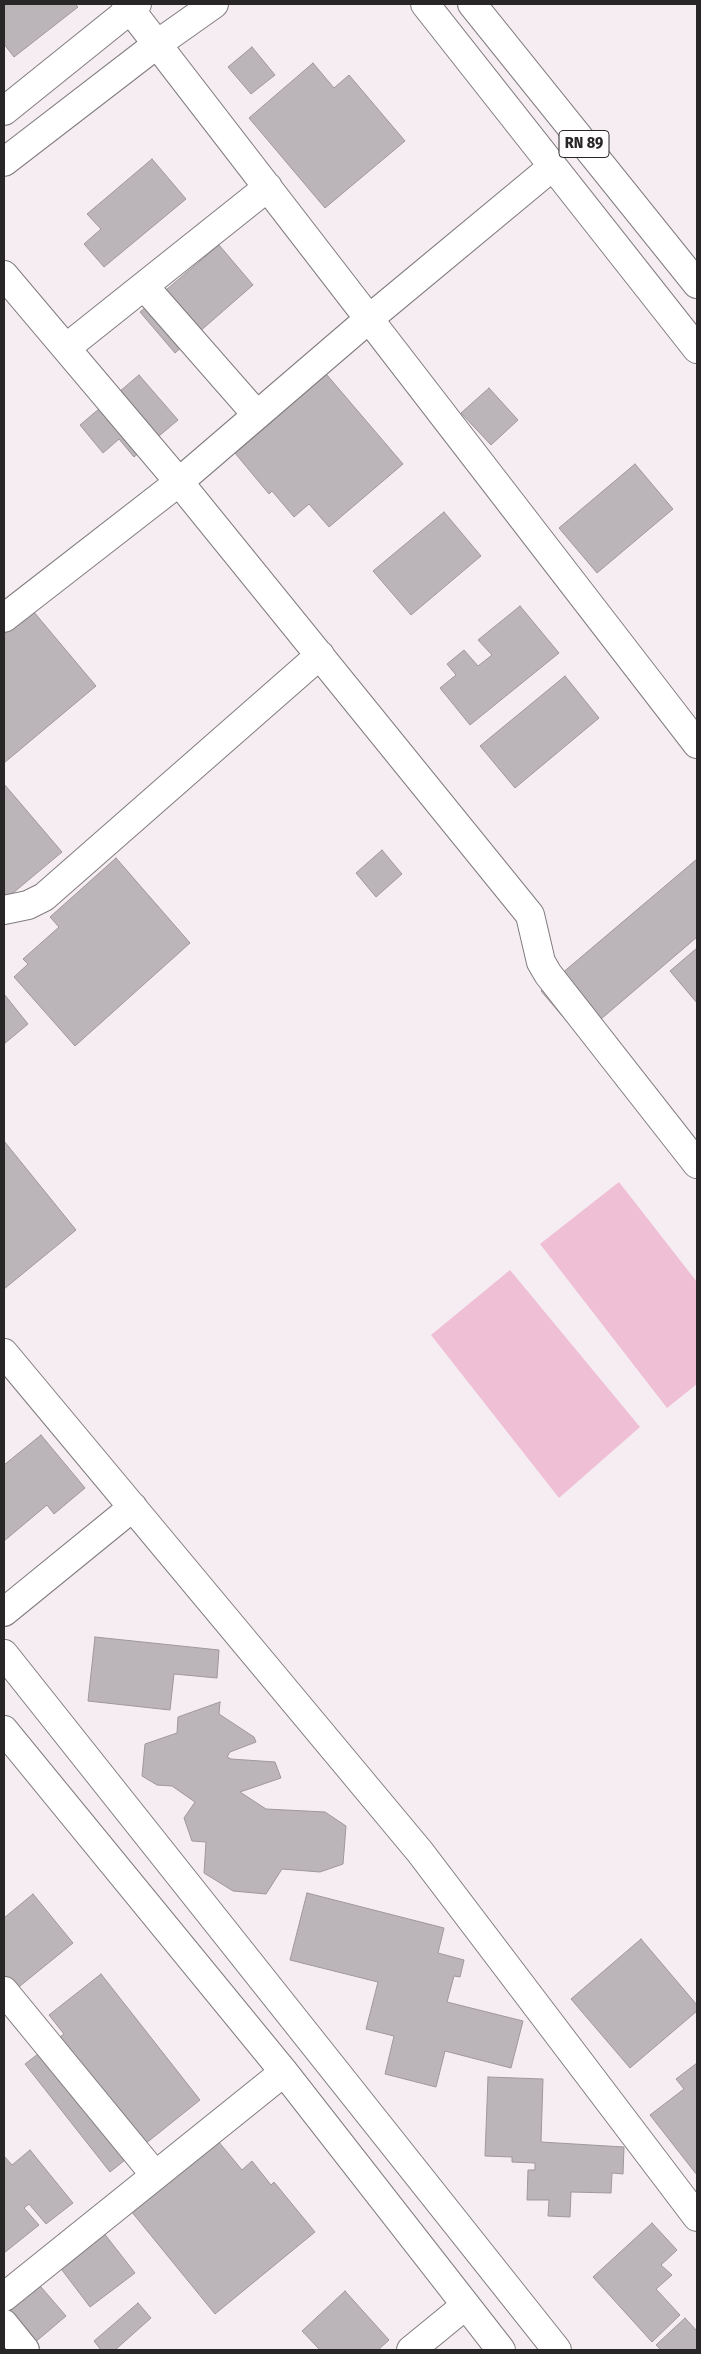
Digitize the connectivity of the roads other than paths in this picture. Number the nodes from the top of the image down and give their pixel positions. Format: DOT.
graph roads {
  1 [pos="214,4"];
  2 [pos="425,4"];
  3 [pos="472,4"];
  4 [pos="131,6"];
  5 [pos="156,45"];
  6 [pos="4,111"];
  7 [pos="4,162"];
  8 [pos="552,167"];
  9 [pos="268,187"];
  10 [pos="4,275"];
  11 [pos="697,284"];
  12 [pos="144,286"];
  13 [pos="370,318"];
  14 [pos="66,348"];
  15 [pos="697,349"];
  16 [pos="256,415"];
  17 [pos="180,482"];
  18 [pos="4,618"];
  19 [pos="320,655"];
  20 [pos="697,744"];
  21 [pos="4,910"];
  22 [pos="697,1164"];
  23 [pos="4,1353"];
  24 [pos="133,1507"];
  25 [pos="4,1612"];
  26 [pos="4,1654"];
  27 [pos="4,1730"];
  28 [pos="4,1991"];
  29 [pos="284,2072"];
  30 [pos="155,2175"];
  31 [pos="697,2217"];
  32 [pos="4,2297"];
  33 [pos="466,2305"];
  34 [pos="4,2324"];
  35 [pos="25,2350"];
  36 [pos="411,2350"];
  37 [pos="501,2350"];
  38 [pos="558,2350"];
  1 -- 5 [label="street"];
  2 -- 8 [label="street"];
  3 -- 11 [label="street, RN 89"];
  4 -- 5 [label="street"];
  4 -- 6 [label="street"];
  5 -- 7 [label="street"];
  5 -- 9 [label="street"];
  8 -- 13 [label="street"];
  8 -- 15 [label="street"];
  9 -- 12 [label="street"];
  9 -- 13 [label="street"];
  10 -- 14 [label="street"];
  12 -- 14 [label="street"];
  12 -- 16 [label="street"];
  13 -- 16 [label="street"];
  13 -- 20 [label="street"];
  14 -- 17 [label="street"];
  16 -- 17 [label="street"];
  17 -- 18 [label="street"];
  17 -- 19 [label="street"];
  19 -- 21 [label="street"];
  19 -- 22 [label="street"];
  23 -- 24 [label="street"];
  24 -- 25 [label="street"];
  24 -- 31 [label="street"];
  26 -- 38 [label="street"];
  27 -- 29 [label="street"];
  28 -- 30 [label="street"];
  29 -- 30 [label="street"];
  29 -- 33 [label="street"];
  30 -- 32 [label="street"];
  33 -- 36 [label="street"];
  33 -- 37 [label="street"];
  34 -- 35 [label="street"];
}
